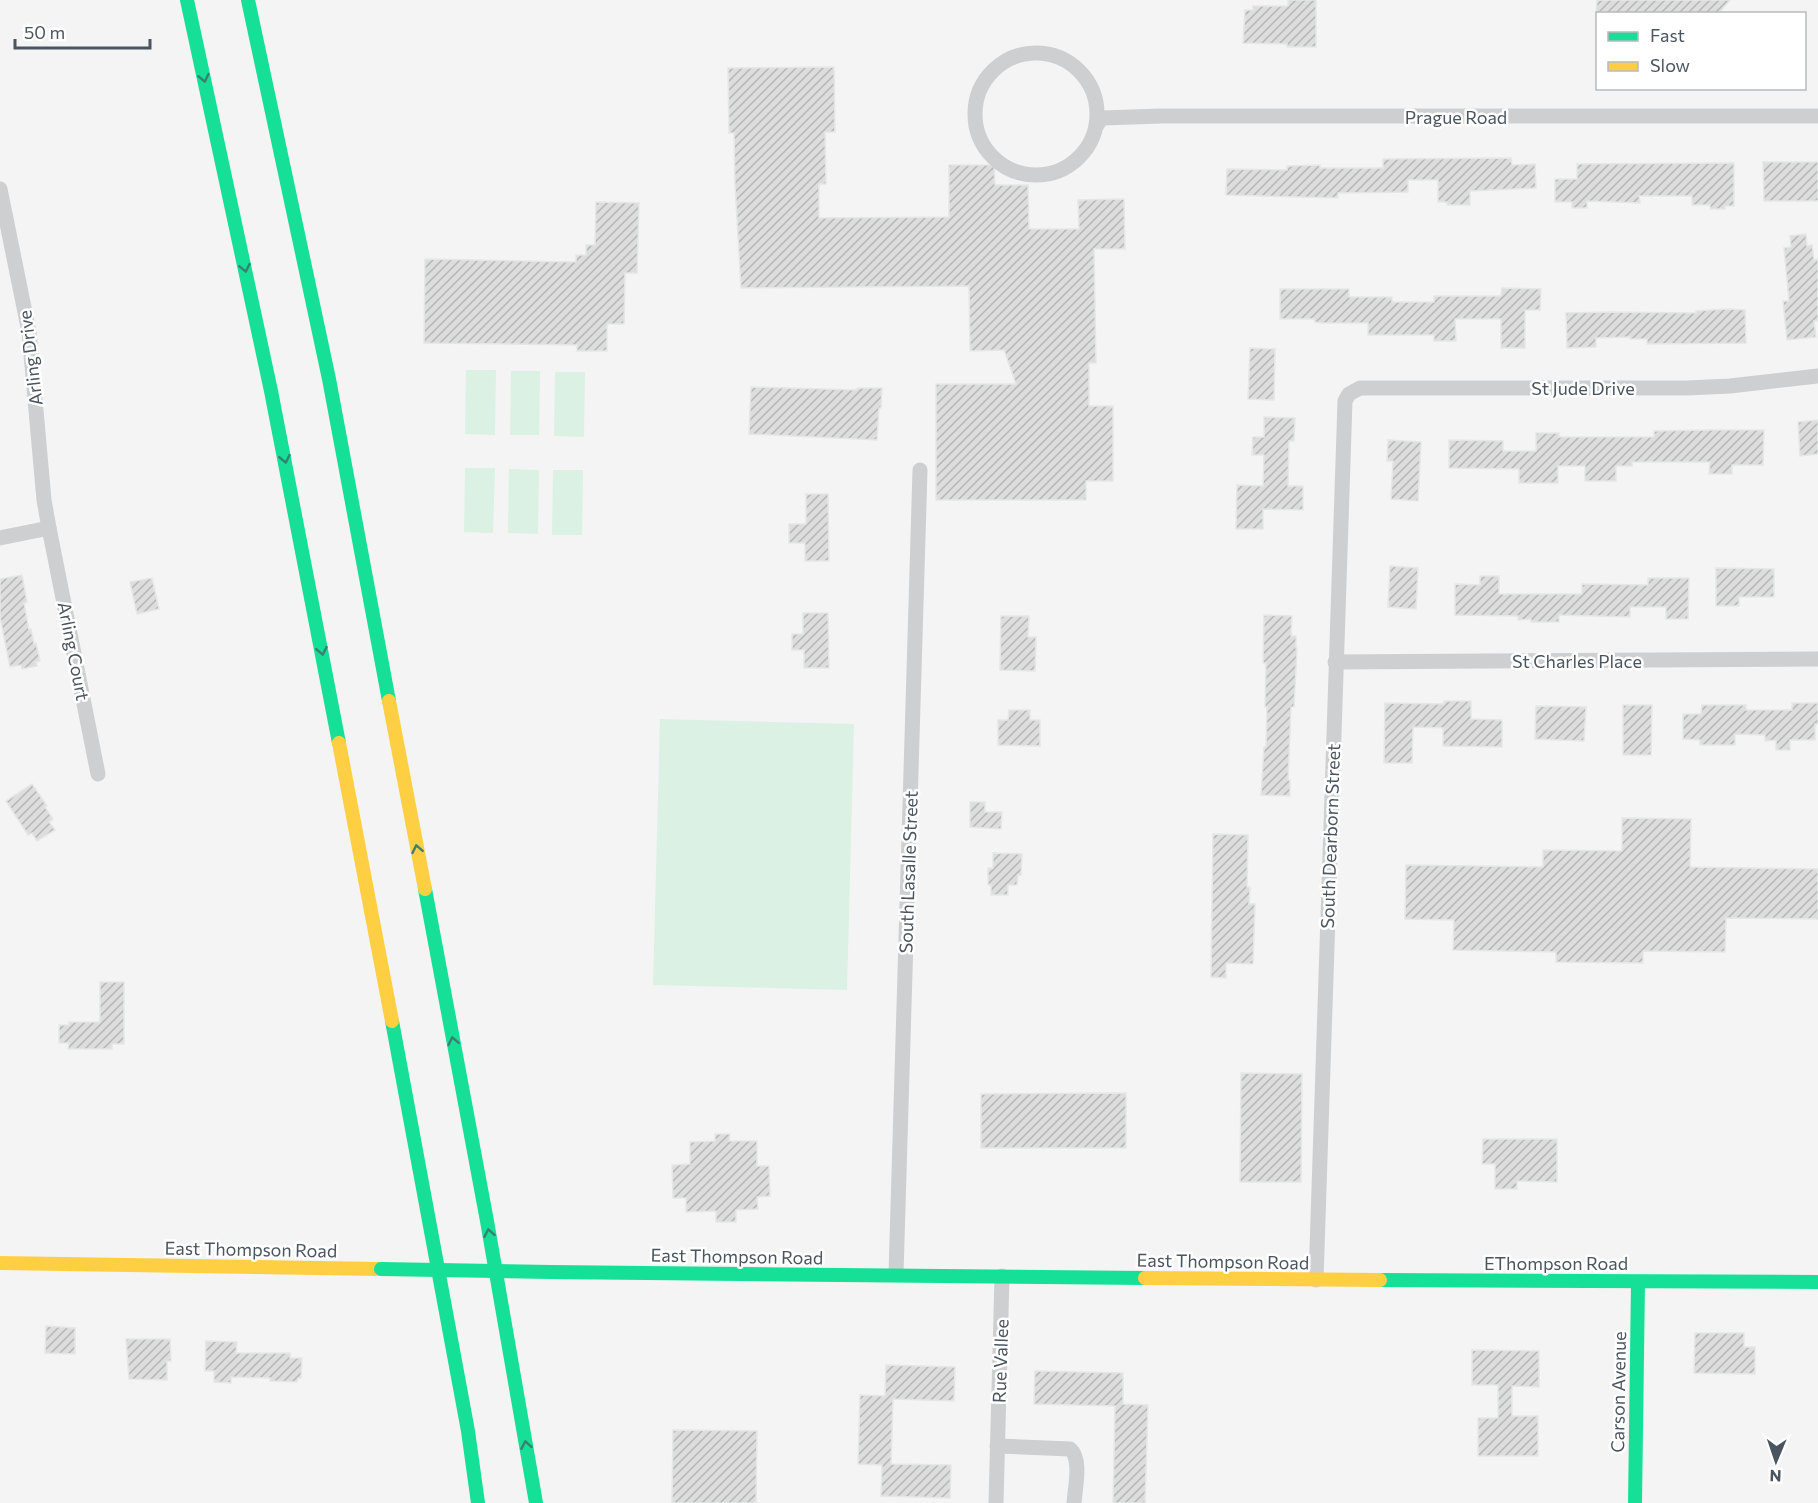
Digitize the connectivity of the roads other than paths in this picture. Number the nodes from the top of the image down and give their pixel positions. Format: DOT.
graph roads {
  1 [pos="187,0"];
  2 [pos="248,0"];
  3 [pos="1818,116"];
  4 [pos="1097,125"];
  5 [pos="0,189"];
  6 [pos="1818,376"];
  7 [pos="1349,394"];
  8 [pos="920,470"];
  9 [pos="49,528"];
  10 [pos="0,538"];
  11 [pos="1818,659"];
  12 [pos="1335,662"];
  13 [pos="98,774"];
  14 [pos="0,1263"];
  15 [pos="896,1274"];
  16 [pos="1002,1276"];
  17 [pos="1316,1280"];
  18 [pos="1474,1281"];
  19 [pos="1638,1282"];
  20 [pos="1818,1282"];
  21 [pos="997,1446"];
  22 [pos="478,1503"];
  23 [pos="536,1503"];
  24 [pos="996,1503"];
  25 [pos="1074,1503"];
  26 [pos="1635,1503"];
  1 -- 22 [label="main road, one-way"];
  23 -- 2 [label="main road, one-way"];
  3 -- 4 [label="street, Prague Road"];
  4 -- 4 [label="street"];
  5 -- 9 [label="street, Arling Drive"];
  6 -- 7 [label="street, St Jude Drive"];
  7 -- 12 [label="street, South Dearborn Street"];
  8 -- 15 [label="street, South Lasalle Street"];
  9 -- 10 [label="street"];
  9 -- 13 [label="street, Arling Court"];
  11 -- 12 [label="street, St Charles Place"];
  12 -- 17 [label="street, South Dearborn Street"];
  14 -- 15 [label="main road, East Thompson Road, bridge"];
  15 -- 16 [label="main road, East Thompson Road"];
  16 -- 17 [label="main road, East Thompson Road"];
  16 -- 21 [label="street, Rue Vallee"];
  17 -- 18 [label="main road, East Thompson Road"];
  18 -- 19 [label="main road, EThompson Road"];
  19 -- 20 [label="main road"];
  19 -- 26 [label="main road, Carson Avenue"];
  21 -- 24 [label="street, Rue Vallee"];
  21 -- 25 [label="street"];
}
